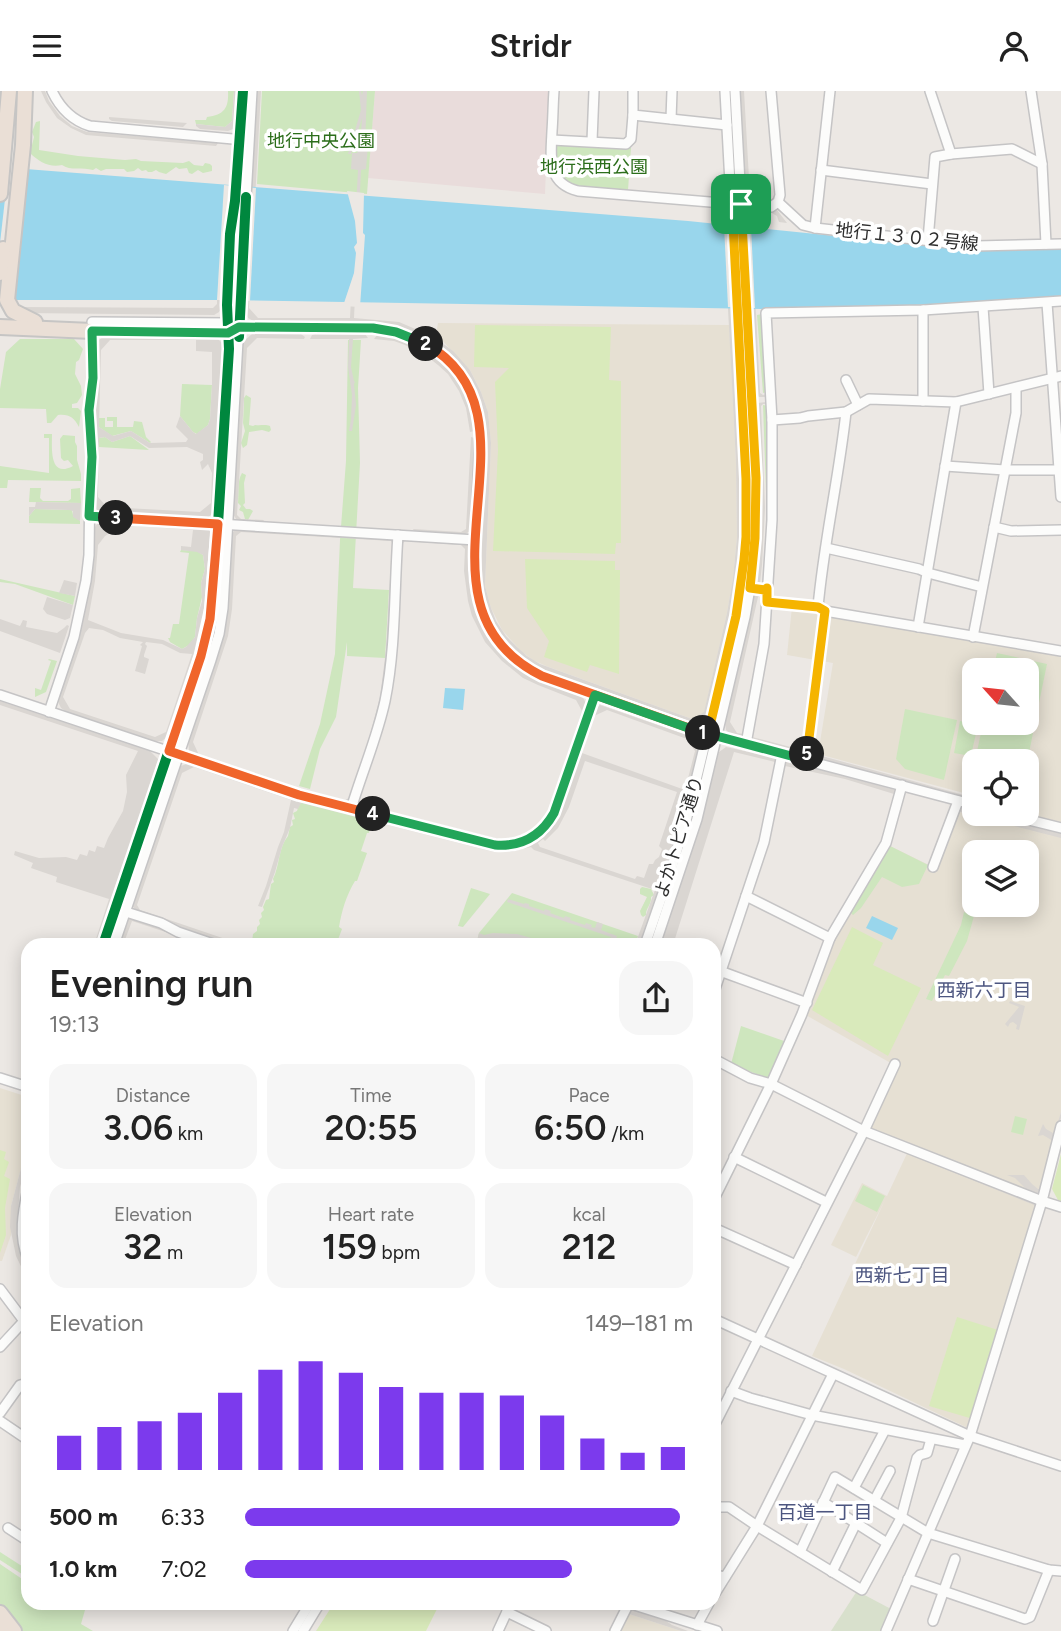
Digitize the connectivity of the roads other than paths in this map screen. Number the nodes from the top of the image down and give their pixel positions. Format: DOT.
graph roads {
  1 [pos="9,91"];
  2 [pos="19,91"];
  3 [pos="25,91"];
  4 [pos="52,91"];
  5 [pos="243,91"];
  6 [pos="252,91"];
  7 [pos="554,91"];
  8 [pos="594,91"];
  9 [pos="633,91"];
  10 [pos="672,91"];
  11 [pos="725,91"];
  12 [pos="735,91"];
  13 [pos="771,91"];
  14 [pos="830,91"];
  15 [pos="930,91"];
  16 [pos="1031,91"];
  17 [pos="633,115"];
  18 [pos="671,119"];
  19 [pos="727,124"];
  20 [pos="552,139"];
  21 [pos="245,140"];
  22 [pos="592,141"];
  23 [pos="951,154"];
  24 [pos="1042,164"];
  25 [pos="821,170"];
  26 [pos="932,184"];
  27 [pos="0,194"];
  28 [pos="778,202"];
  29 [pos="736,204"];
  30 [pos="815,228"];
  31 [pos="928,240"];
  32 [pos="1046,244"];
  33 [pos="1061,244"];
  34 [pos="0,273"];
  35 [pos="1061,301"];
  36 [pos="1047,303"];
  37 [pos="983,307"];
  38 [pos="923,310"];
  39 [pos="742,312"];
  40 [pos="0,321"];
  41 [pos="36,322"];
  42 [pos="92,326"];
  43 [pos="0,327"];
  44 [pos="239,327"];
  45 [pos="228,328"];
  46 [pos="51,330"];
  47 [pos="0,338"];
  48 [pos="846,380"];
  49 [pos="1057,382"];
  50 [pos="1016,388"];
  51 [pos="989,394"];
  52 [pos="771,399"];
  53 [pos="751,400"];
  54 [pos="923,401"];
  55 [pos="957,402"];
  56 [pos="858,405"];
  57 [pos="846,412"];
  58 [pos="772,420"];
  59 [pos="945,466"];
  60 [pos="1005,470"];
  61 [pos="1060,470"];
  62 [pos="1061,497"];
  63 [pos="89,516"];
  64 [pos="223,524"];
  65 [pos="994,527"];
  66 [pos="1061,530"];
  67 [pos="398,535"];
  68 [pos="476,540"];
  69 [pos="827,548"];
  70 [pos="928,573"];
  71 [pos="982,587"];
  72 [pos="750,588"];
  73 [pos="767,588"];
  74 [pos="767,602"];
  75 [pos="821,609"];
  76 [pos="918,627"];
  77 [pos="973,637"];
  78 [pos="1061,651"];
  79 [pos="0,695"];
  80 [pos="595,695"];
  81 [pos="49,712"];
  82 [pos="712,736"];
  83 [pos="746,744"];
  84 [pos="169,751"];
  85 [pos="782,754"];
  86 [pos="179,756"];
  87 [pos="806,760"];
  88 [pos="902,785"];
  89 [pos="958,801"];
  90 [pos="962,802"];
  91 [pos="351,809"];
  92 [pos="1039,822"];
  93 [pos="1061,828"];
  94 [pos="933,867"];
  95 [pos="746,897"];
  96 [pos="120,910"];
  97 [pos="106,938"];
  98 [pos="115,938"];
  99 [pos="196,938"];
  100 [pos="647,938"];
  101 [pos="657,938"];
  102 [pos="830,938"];
  103 [pos="721,968"];
  104 [pos="721,971"];
  105 [pos="807,1003"];
  106 [pos="721,1062"];
  107 [pos="895,1064"];
  108 [pos="0,1078"];
  109 [pos="771,1084"];
  110 [pos="21,1085"];
  111 [pos="1061,1126"];
  112 [pos="864,1131"];
  113 [pos="734,1157"];
  114 [pos="721,1184"];
  115 [pos="1042,1201"];
  116 [pos="826,1202"];
  117 [pos="1061,1207"];
  118 [pos="721,1231"];
  119 [pos="796,1265"];
  120 [pos="0,1289"];
  121 [pos="21,1316"];
  122 [pos="721,1322"];
  123 [pos="21,1327"];
  124 [pos="758,1340"];
  125 [pos="0,1347"];
  126 [pos="834,1374"];
  127 [pos="21,1385"];
  128 [pos="731,1391"];
  129 [pos="721,1412"];
  130 [pos="0,1413"];
  131 [pos="812,1415"];
  132 [pos="0,1421"];
  133 [pos="885,1430"];
  134 [pos="21,1434"];
  135 [pos="970,1436"];
  136 [pos="931,1439"];
  137 [pos="965,1445"];
  138 [pos="1061,1466"];
  139 [pos="890,1471"];
  140 [pos="854,1488"];
  141 [pos="874,1501"];
  142 [pos="823,1502"];
  143 [pos="721,1507"];
  144 [pos="901,1518"];
  145 [pos="856,1523"];
  146 [pos="757,1526"];
  147 [pos="8,1528"];
  148 [pos="928,1533"];
  149 [pos="21,1536"];
  150 [pos="887,1543"];
  151 [pos="800,1552"];
  152 [pos="955,1559"];
  153 [pos="1049,1570"];
  154 [pos="1061,1570"];
  155 [pos="832,1572"];
  156 [pos="721,1576"];
  157 [pos="724,1577"];
  158 [pos="908,1579"];
  159 [pos="721,1582"];
  160 [pos="944,1591"];
  161 [pos="306,1610"];
  162 [pos="316,1610"];
  163 [pos="508,1610"];
  164 [pos="514,1610"];
  165 [pos="624,1610"];
  166 [pos="650,1610"];
  167 [pos="705,1610"];
  168 [pos="0,1613"];
  169 [pos="1030,1617"];
  170 [pos="933,1621"];
  171 [pos="697,1625"];
  172 [pos="14,1631"];
  173 [pos="293,1631"];
  174 [pos="303,1631"];
  175 [pos="498,1631"];
  176 [pos="546,1631"];
  177 [pos="614,1631"];
  178 [pos="717,1631"];
  179 [pos="886,1631"];
  180 [pos="1024,1631"];
  1 -- 27 [label="highway"];
  2 -- 34 [label="highway"];
  3 -- 41 [label="highway"];
  4 -- 21 [label="street"];
  5 -- 21 [label="street"];
  6 -- 21 [label="street"];
  7 -- 20 [label="street"];
  8 -- 22 [label="street"];
  9 -- 17 [label="street"];
  10 -- 18 [label="street"];
  11 -- 19 [label="street"];
  12 -- 29 [label="street"];
  13 -- 28 [label="street"];
  14 -- 25 [label="street"];
  15 -- 23 [label="street"];
  16 -- 24 [label="street"];
  17 -- 18 [label="street"];
  17 -- 22 [label="street"];
  18 -- 19 [label="street"];
  19 -- 29 [label="street"];
  20 -- 22 [label="street"];
  20 -- 29 [label="street"];
  21 -- 44 [label="street"];
  21 -- 45 [label="street"];
  23 -- 24 [label="street"];
  23 -- 26 [label="street"];
  24 -- 32 [label="street"];
  25 -- 26 [label="street"];
  25 -- 30 [label="street"];
  26 -- 31 [label="street"];
  28 -- 29 [label="street"];
  28 -- 30 [label="street, 地行１３０２号線"];
  29 -- 39 [label="street"];
  29 -- 39 [label="street"];
  30 -- 31 [label="street, 地行１３０２号線"];
  31 -- 32 [label="street, 地行１３０２号線"];
  32 -- 33 [label="street, 地行１３０２号線"];
  35 -- 36 [label="street"];
  36 -- 37 [label="street"];
  36 -- 49 [label="street"];
  37 -- 38 [label="street"];
  37 -- 51 [label="street"];
  38 -- 52 [label="street"];
  38 -- 54 [label="street"];
  39 -- 53 [label="street, よかトピア通り"];
  39 -- 82 [label="street, よかトピア通り"];
  40 -- 41 [label="highway"];
  41 -- 42 [label="highway"];
  42 -- 45 [label="street"];
  42 -- 46 [label="highway"];
  42 -- 63 [label="street"];
  43 -- 46 [label="highway"];
  44 -- 45 [label="street"];
  44 -- 64 [label="street"];
  44 -- 68 [label="street"];
  45 -- 64 [label="street"];
  46 -- 47 [label="highway"];
  48 -- 56 [label="street"];
  49 -- 50 [label="street"];
  49 -- 61 [label="street"];
  50 -- 51 [label="street"];
  50 -- 60 [label="street"];
  51 -- 55 [label="street"];
  52 -- 53 [label="street"];
  52 -- 58 [label="street"];
  53 -- 72 [label="street, よかトピア通り"];
  54 -- 55 [label="street"];
  54 -- 56 [label="street"];
  55 -- 59 [label="street"];
  56 -- 57 [label="street"];
  57 -- 58 [label="street"];
  57 -- 69 [label="street"];
  58 -- 73 [label="street"];
  59 -- 60 [label="street"];
  59 -- 70 [label="street"];
  60 -- 61 [label="street"];
  60 -- 65 [label="street"];
  61 -- 62 [label="street"];
  63 -- 64 [label="street"];
  63 -- 81 [label="street"];
  64 -- 67 [label="street"];
  64 -- 84 [label="street"];
  64 -- 86 [label="street"];
  65 -- 66 [label="street"];
  65 -- 71 [label="street"];
  67 -- 68 [label="street"];
  67 -- 91 [label="street"];
  68 -- 80 [label="street"];
  69 -- 70 [label="street"];
  69 -- 75 [label="street"];
  70 -- 71 [label="street"];
  70 -- 76 [label="street"];
  71 -- 77 [label="street"];
  72 -- 73 [label="street"];
  72 -- 82 [label="street, よかトピア通り"];
  73 -- 74 [label="street"];
  74 -- 75 [label="street"];
  74 -- 83 [label="street"];
  75 -- 76 [label="street"];
  75 -- 87 [label="street"];
  76 -- 77 [label="street"];
  77 -- 78 [label="street"];
  79 -- 81 [label="street"];
  80 -- 82 [label="street"];
  80 -- 91 [label="street"];
  81 -- 84 [label="street"];
  82 -- 83 [label="street"];
  82 -- 100 [label="street, よかトピア通り"];
  82 -- 101 [label="street, よかトピア通り"];
  83 -- 85 [label="street"];
  84 -- 86 [label="street"];
  84 -- 96 [label="street"];
  85 -- 87 [label="street"];
  85 -- 95 [label="street"];
  86 -- 91 [label="street"];
  86 -- 96 [label="street"];
  87 -- 88 [label="street"];
  88 -- 89 [label="street"];
  88 -- 102 [label="street"];
  89 -- 90 [label="street"];
  89 -- 94 [label="street"];
  92 -- 93 [label="street"];
  95 -- 102 [label="street"];
  95 -- 103 [label="street"];
  96 -- 97 [label="street"];
  96 -- 98 [label="street"];
  96 -- 99 [label="street"];
  102 -- 105 [label="street"];
  104 -- 105 [label="street"];
  105 -- 109 [label="street"];
  106 -- 109 [label="street"];
  107 -- 112 [label="street"];
  108 -- 110 [label="street"];
  109 -- 112 [label="street"];
  109 -- 113 [label="street"];
  111 -- 115 [label="street"];
  112 -- 115 [label="street"];
  112 -- 116 [label="street"];
  113 -- 114 [label="street"];
  113 -- 116 [label="street"];
  115 -- 117 [label="street"];
  115 -- 135 [label="street"];
  116 -- 119 [label="street"];
  118 -- 119 [label="street"];
  119 -- 124 [label="street"];
  120 -- 121 [label="street"];
  122 -- 124 [label="street"];
  123 -- 125 [label="street"];
  124 -- 126 [label="street"];
  124 -- 128 [label="street"];
  126 -- 131 [label="street"];
  126 -- 135 [label="street"];
  127 -- 130 [label="street"];
  128 -- 129 [label="street"];
  128 -- 131 [label="street"];
  131 -- 133 [label="street"];
  131 -- 146 [label="street"];
  132 -- 134 [label="street"];
  133 -- 136 [label="street"];
  133 -- 140 [label="street"];
  135 -- 137 [label="street"];
  135 -- 138 [label="street"];
  136 -- 137 [label="street"];
  136 -- 144 [label="street"];
  137 -- 148 [label="street"];
  139 -- 141 [label="street"];
  140 -- 141 [label="street"];
  140 -- 142 [label="street"];
  141 -- 144 [label="street"];
  142 -- 145 [label="street"];
  142 -- 151 [label="street"];
  143 -- 146 [label="street"];
  144 -- 148 [label="street"];
  144 -- 150 [label="street"];
  145 -- 150 [label="street"];
  145 -- 155 [label="street"];
  146 -- 151 [label="street"];
  146 -- 157 [label="street"];
  147 -- 149 [label="street"];
  148 -- 153 [label="street"];
  148 -- 158 [label="street"];
  150 -- 155 [label="street"];
  151 -- 155 [label="street"];
  152 -- 160 [label="street"];
  153 -- 154 [label="street"];
  153 -- 169 [label="street"];
  156 -- 157 [label="street"];
  157 -- 159 [label="street"];
  158 -- 160 [label="street"];
  158 -- 179 [label="street"];
  160 -- 169 [label="street"];
  160 -- 170 [label="street"];
  161 -- 173 [label="street"];
  162 -- 174 [label="street"];
  163 -- 175 [label="street"];
  164 -- 176 [label="street"];
  165 -- 177 [label="street"];
  166 -- 171 [label="street"];
  167 -- 171 [label="street"];
  168 -- 172 [label="highway"];
  169 -- 180 [label="street"];
  171 -- 178 [label="street"];
}
